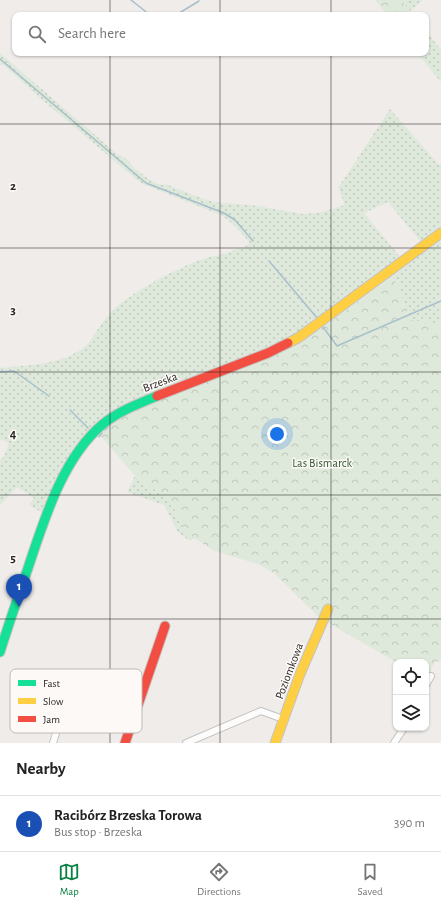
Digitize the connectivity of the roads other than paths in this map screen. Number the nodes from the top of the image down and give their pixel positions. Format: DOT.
graph roads {
  1 [pos="441,233"];
  2 [pos="328,609"];
  3 [pos="165,626"];
  4 [pos="0,652"];
  5 [pos="431,676"];
  6 [pos="429,680"];
  7 [pos="142,693"];
  8 [pos="283,719"];
  9 [pos="403,731"];
  10 [pos="56,733"];
  11 [pos="128,733"];
  12 [pos="398,741"];
  13 [pos="53,743"];
  14 [pos="125,743"];
  15 [pos="186,743"];
  16 [pos="275,743"];
  1 -- 4 [label="street, Brzeska"];
  2 -- 8 [label="street, Poziomkowa"];
  3 -- 7 [label="street"];
  5 -- 6 [label="street"];
  8 -- 15 [label="street"];
  8 -- 16 [label="street, Poziomkowa"];
  9 -- 12 [label="street"];
  10 -- 13 [label="street"];
  11 -- 14 [label="street"];
}
